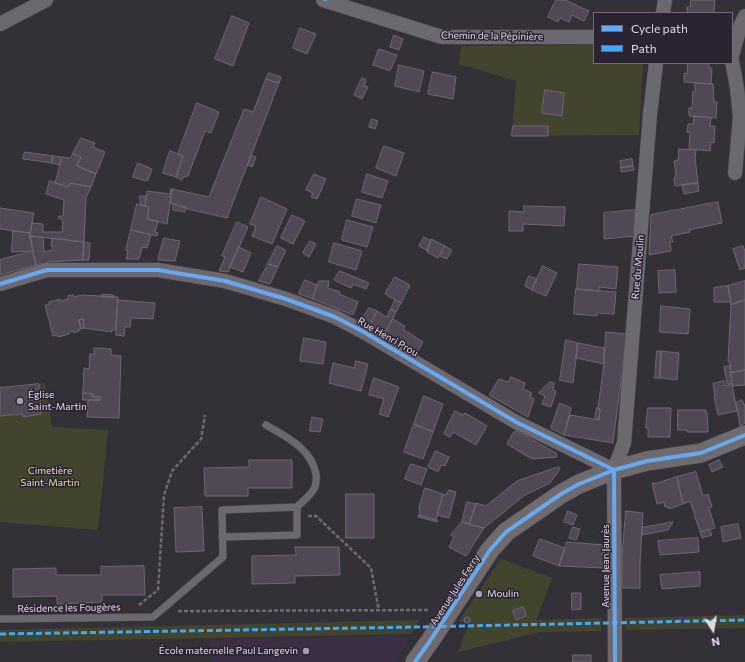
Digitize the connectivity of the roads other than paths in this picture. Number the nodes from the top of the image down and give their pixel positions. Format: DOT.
graph roads {
  1 [pos="21,0"];
  2 [pos="46,0"];
  3 [pos="324,0"];
  4 [pos="665,0"];
  5 [pos="663,12"];
  6 [pos="745,16"];
  7 [pos="6,21"];
  8 [pos="593,37"];
  9 [pos="733,52"];
  10 [pos="656,64"];
  11 [pos="733,64"];
  12 [pos="735,173"];
  13 [pos="0,284"];
  14 [pos="266,425"];
  15 [pos="745,435"];
  16 [pos="614,470"];
  17 [pos="297,507"];
  18 [pos="222,537"];
  19 [pos="0,619"];
  20 [pos="415,662"];
  21 [pos="615,662"];
  1 -- 7 [label="street"];
  2 -- 7 [label="street"];
  3 -- 8 [label="street, Chemin de la Pépinière"];
  4 -- 5 [label="street"];
  6 -- 9 [label="street"];
  10 -- 16 [label="street, Rue du Moulin"];
  11 -- 12 [label="street"];
  13 -- 16 [label="street, Rue Henri Prou"];
  14 -- 17 [label="lane"];
  15 -- 16 [label="street"];
  16 -- 20 [label="street, Avenue Jules Ferry"];
  16 -- 21 [label="street, Avenue Jean Jaurès"];
  17 -- 18 [label="lane, Résidence les Fougères"];
  17 -- 18 [label="lane"];
  18 -- 19 [label="lane, Résidence les Fougères"];
}
